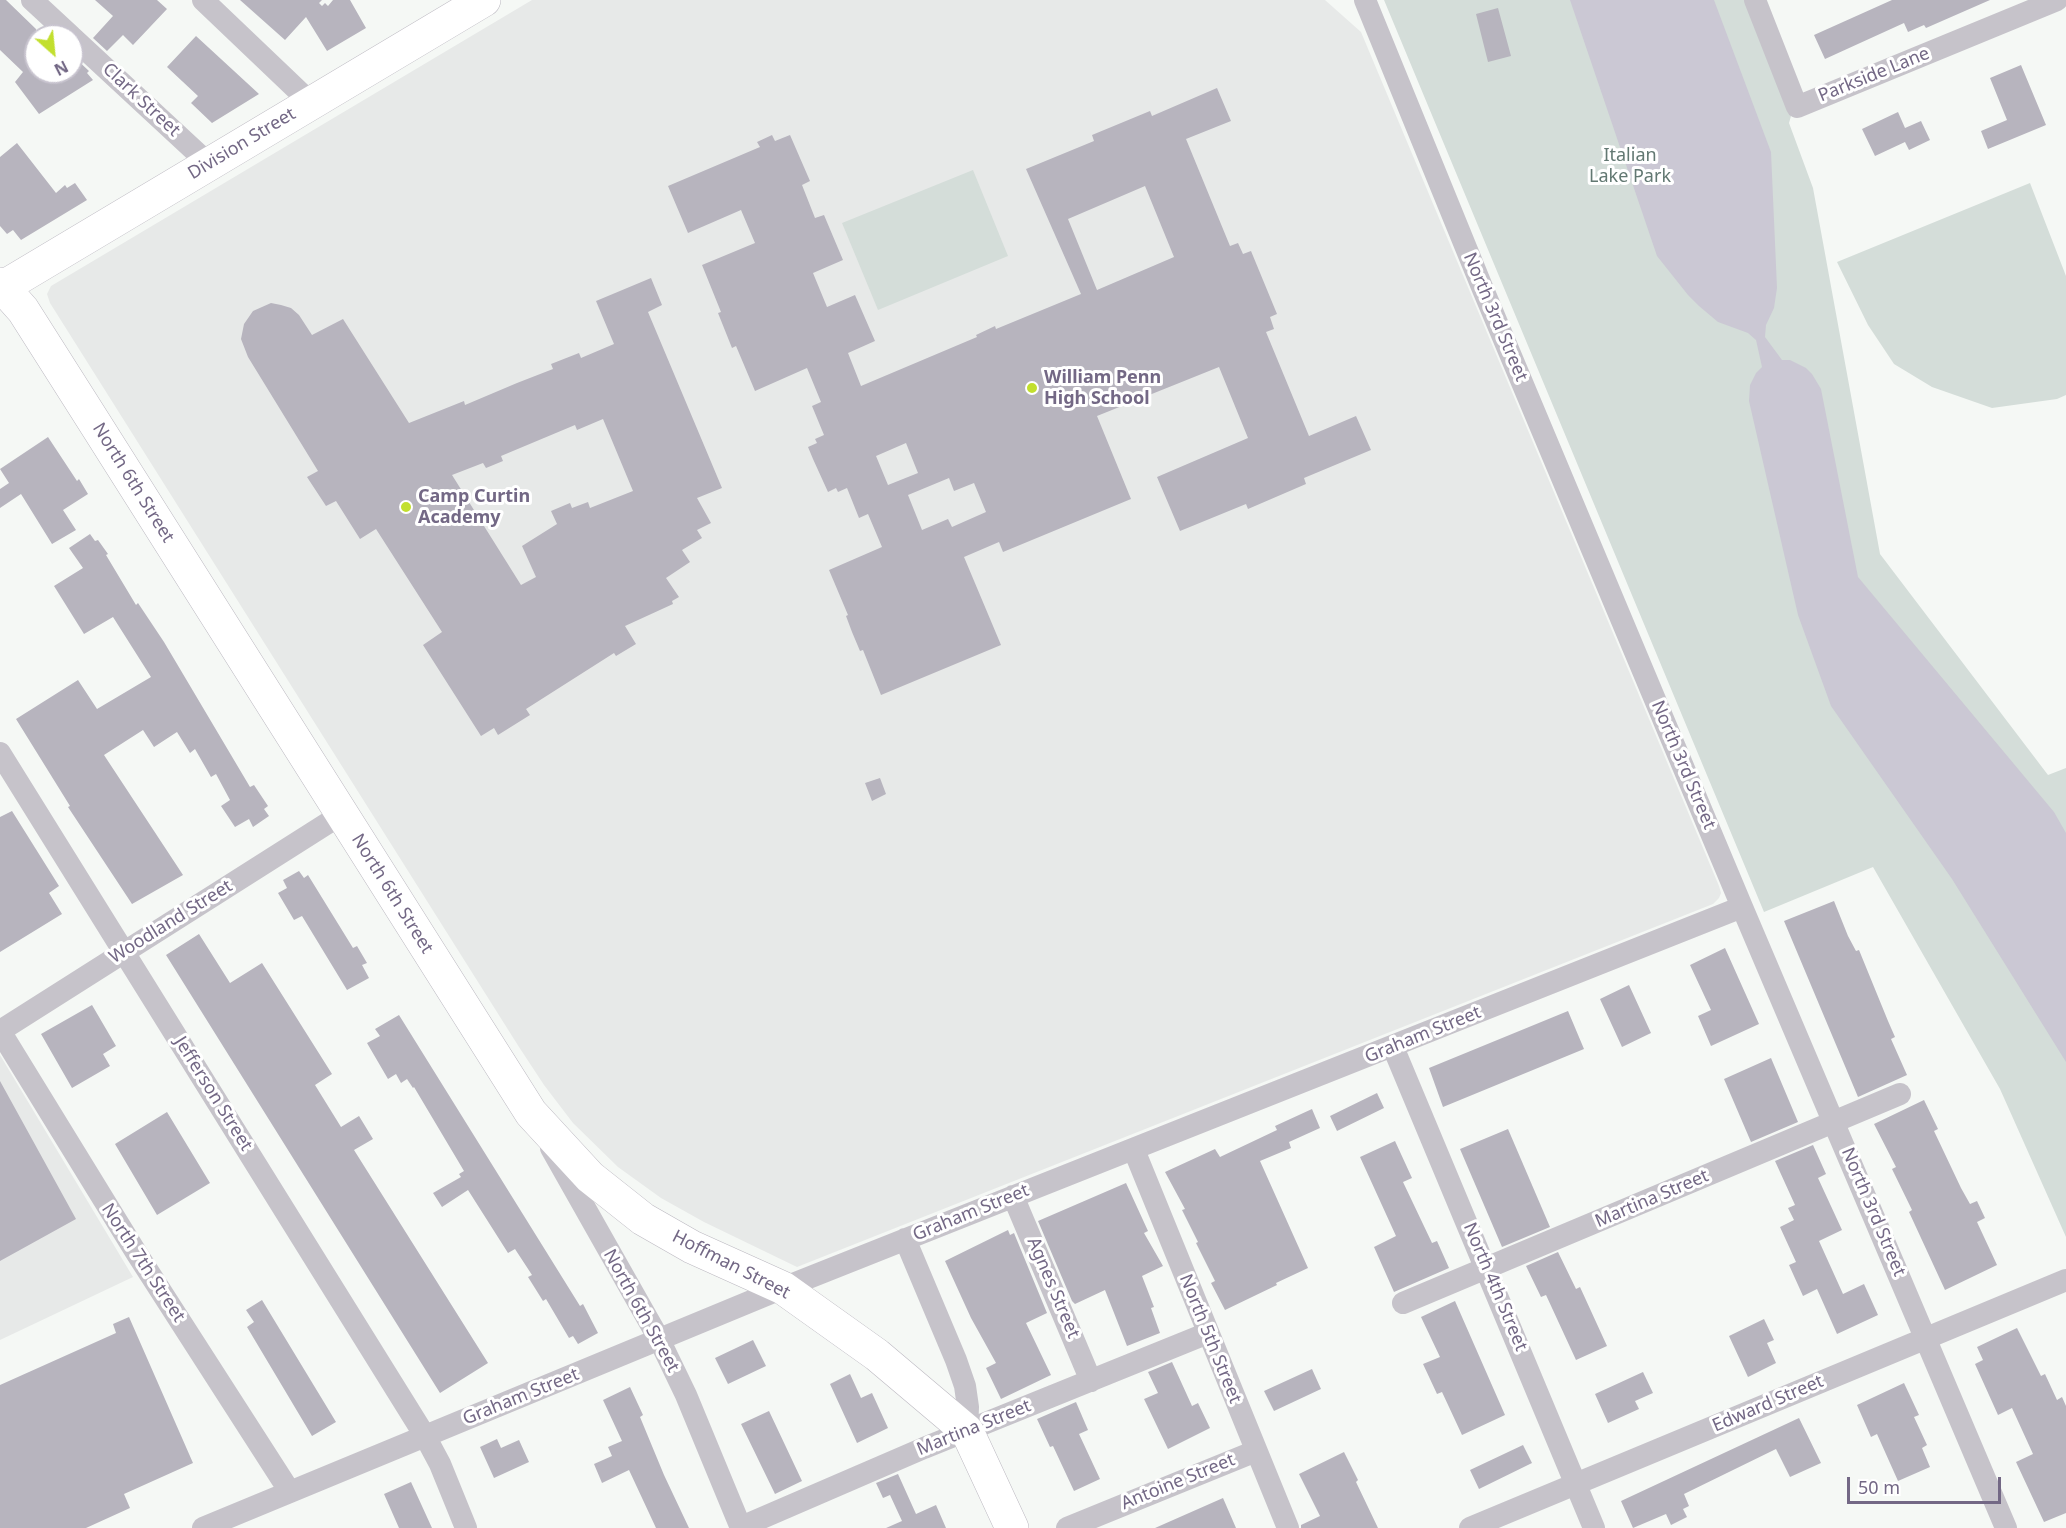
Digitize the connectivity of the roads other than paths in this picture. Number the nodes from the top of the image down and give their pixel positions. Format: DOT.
graph roads {
  1 [pos="32,0"];
  2 [pos="203,0"];
  3 [pos="484,0"];
  4 [pos="1365,0"];
  5 [pos="1755,0"];
  6 [pos="2057,0"];
  7 [pos="59,24"];
  8 [pos="84,47"];
  9 [pos="311,103"];
  10 [pos="209,164"];
  11 [pos="1,287"];
  12 [pos="0,753"];
  13 [pos="342,814"];
  14 [pos="1742,907"];
  15 [pos="124,952"];
  16 [pos="0,1031"];
  17 [pos="1393,1047"];
  18 [pos="1900,1094"];
  19 [pos="531,1113"];
  20 [pos="1835,1121"];
  21 [pos="1134,1150"];
  22 [pos="1013,1196"];
  23 [pos="905,1239"];
  24 [pos="1487,1267"];
  25 [pos="2066,1280"];
  26 [pos="783,1288"];
  27 [pos="1402,1303"];
  28 [pos="1208,1333"];
  29 [pos="1926,1338"];
  30 [pos="659,1339"];
  31 [pos="1091,1381"];
  32 [pos="967,1431"];
  33 [pos="425,1436"];
  34 [pos="1256,1450"];
  35 [pos="1576,1484"];
  36 [pos="290,1492"];
  37 [pos="203,1528"];
  38 [pos="466,1528"];
  39 [pos="741,1528"];
  40 [pos="1012,1528"];
  41 [pos="1067,1528"];
  42 [pos="1288,1528"];
  43 [pos="1470,1528"];
  44 [pos="1594,1528"];
  45 [pos="2006,1528"];
  1 -- 7 [label="street, Clark Street"];
  2 -- 9 [label="street"];
  3 -- 9 [label="street, Division Street"];
  4 -- 14 [label="street, North 3rd Street"];
  5 -- 6 [label="street, Parkside Lane"];
  8 -- 10 [label="street, Clark Street"];
  9 -- 10 [label="street, Division Street"];
  10 -- 11 [label="street, Division Street"];
  11 -- 13 [label="street, North 6th Street"];
  12 -- 15 [label="street, Jefferson Street"];
  13 -- 15 [label="street, Woodland Street"];
  13 -- 19 [label="street, North 6th Street"];
  14 -- 17 [label="street, Graham Street"];
  14 -- 20 [label="street, North 3rd Street"];
  15 -- 16 [label="street, Woodland Street"];
  15 -- 33 [label="street, Jefferson Street"];
  16 -- 36 [label="street, North 7th Street"];
  17 -- 21 [label="street, Graham Street"];
  17 -- 24 [label="street, North 4th Street"];
  18 -- 20 [label="street, Martina Street"];
  19 -- 26 [label="street, Hoffman Street"];
  19 -- 30 [label="street, North 6th Street"];
  20 -- 24 [label="street, Martina Street"];
  20 -- 29 [label="street, North 3rd Street"];
  21 -- 22 [label="street, Graham Street"];
  21 -- 28 [label="street, North 5th Street"];
  22 -- 23 [label="street, Graham Street"];
  22 -- 31 [label="street, Agnes Street"];
  23 -- 26 [label="street, Graham Street"];
  23 -- 32 [label="street, Hoffman Street"];
  24 -- 27 [label="street, Martina Street"];
  24 -- 35 [label="street, North 4th Street"];
  25 -- 29 [label="street, Edward Street"];
  26 -- 30 [label="street, Graham Street"];
  26 -- 32 [label="street, Hoffman Street"];
  28 -- 31 [label="street, Martina Street"];
  28 -- 34 [label="street, North 5th Street"];
  29 -- 35 [label="street, Edward Street"];
  29 -- 45 [label="street, North 3rd Street"];
  30 -- 33 [label="street, Graham Street"];
  30 -- 39 [label="street, North 6th Street"];
  31 -- 32 [label="street, Martina Street"];
  32 -- 39 [label="street, Martina Street"];
  32 -- 40 [label="street, Hoffman Street"];
  33 -- 36 [label="street, Graham Street"];
  33 -- 38 [label="street, Jefferson Street"];
  34 -- 41 [label="street, Antoine Street"];
  34 -- 42 [label="street, North 5th Street"];
  35 -- 43 [label="street, Edward Street"];
  35 -- 44 [label="street, North 4th Street"];
  36 -- 37 [label="street, Graham Street"];
}
